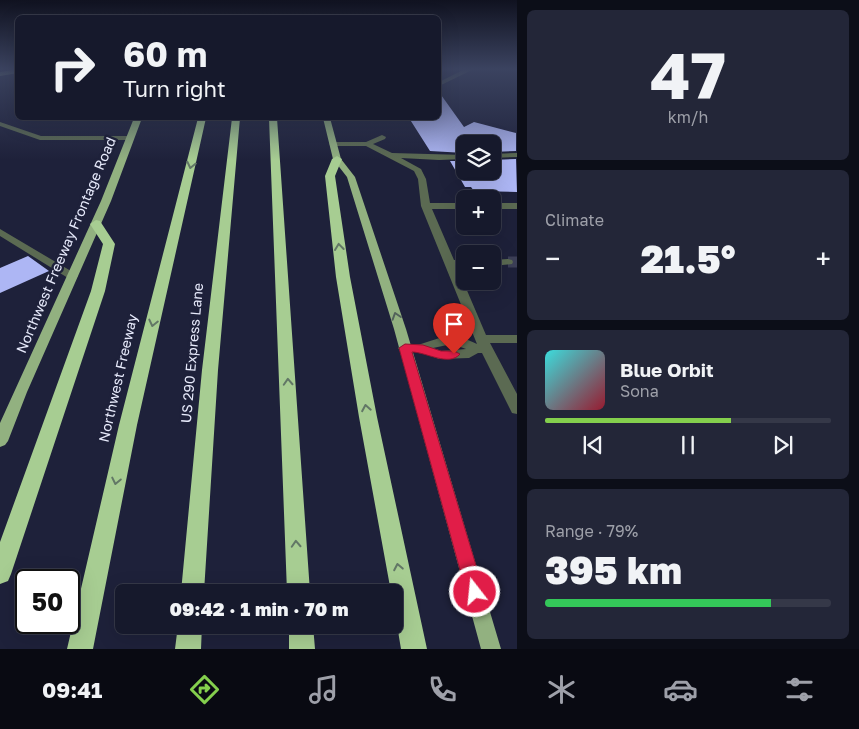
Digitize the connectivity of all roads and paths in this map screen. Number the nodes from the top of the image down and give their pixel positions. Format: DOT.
graph roads {
  1 [pos="137,120"];
  2 [pos="202,120"];
  3 [pos="236,120"];
  4 [pos="273,120"];
  5 [pos="327,120"];
  6 [pos="0,124"];
  7 [pos="382,137"];
  8 [pos="130,138"];
  9 [pos="367,144"];
  10 [pos="335,152"];
  11 [pos="390,155"];
  12 [pos="516,155"];
  13 [pos="501,156"];
  14 [pos="456,157"];
  15 [pos="426,206"];
  16 [pos="456,206"];
  17 [pos="501,206"];
  18 [pos="516,206"];
  19 [pos="96,224"];
  20 [pos="0,232"];
  21 [pos="501,262"];
  22 [pos="508,262"];
  23 [pos="449,264"];
  24 [pos="456,264"];
  25 [pos="72,276"];
  26 [pos="516,339"];
  27 [pos="480,346"];
  28 [pos="405,348"];
  29 [pos="516,409"];
  30 [pos="0,441"];
  31 [pos="0,574"];
  32 [pos="193,584"];
  33 [pos="299,584"];
  34 [pos="189,634"];
  35 [pos="301,634"];
  36 [pos="80,649"];
  37 [pos="188,649"];
  38 [pos="302,649"];
  39 [pos="414,649"];
  40 [pos="491,649"];
  1 -- 8 [label="main road, Northwest Freeway Frontage Road"];
  2 -- 36 [label="highway, Northwest Freeway, one-way"];
  3 -- 32 [label="highway, US 290 Express Lane"];
  33 -- 4 [label="highway, one-way"];
  5 -- 10 [label="main road"];
  6 -- 8 [label="lane"];
  7 -- 9 [label="lane"];
  8 -- 19 [label="main road, Northwest Freeway Frontage Road"];
  9 -- 10 [label="lane"];
  9 -- 11 [label="lane"];
  28 -- 10 [label="main road, one-way"];
  39 -- 10 [label="highway, one-way"];
  11 -- 14 [label="lane"];
  11 -- 15 [label="lane"];
  12 -- 13 [label="lane"];
  15 -- 16 [label="lane"];
  15 -- 23 [label="lane"];
  17 -- 18 [label="lane"];
  19 -- 25 [label="main road, Northwest Freeway Frontage Road"];
  19 -- 31 [label="highway"];
  20 -- 25 [label="lane"];
  21 -- 22 [label="lane"];
  23 -- 24 [label="lane"];
  23 -- 27 [label="lane"];
  25 -- 30 [label="main road, Northwest Freeway Frontage Road"];
  26 -- 27 [label="lane"];
  27 -- 28 [label="lane"];
  27 -- 29 [label="lane"];
  28 -- 40 [label="main road"];
  34 -- 37 [label="highway"];
  35 -- 38 [label="highway"];
}
